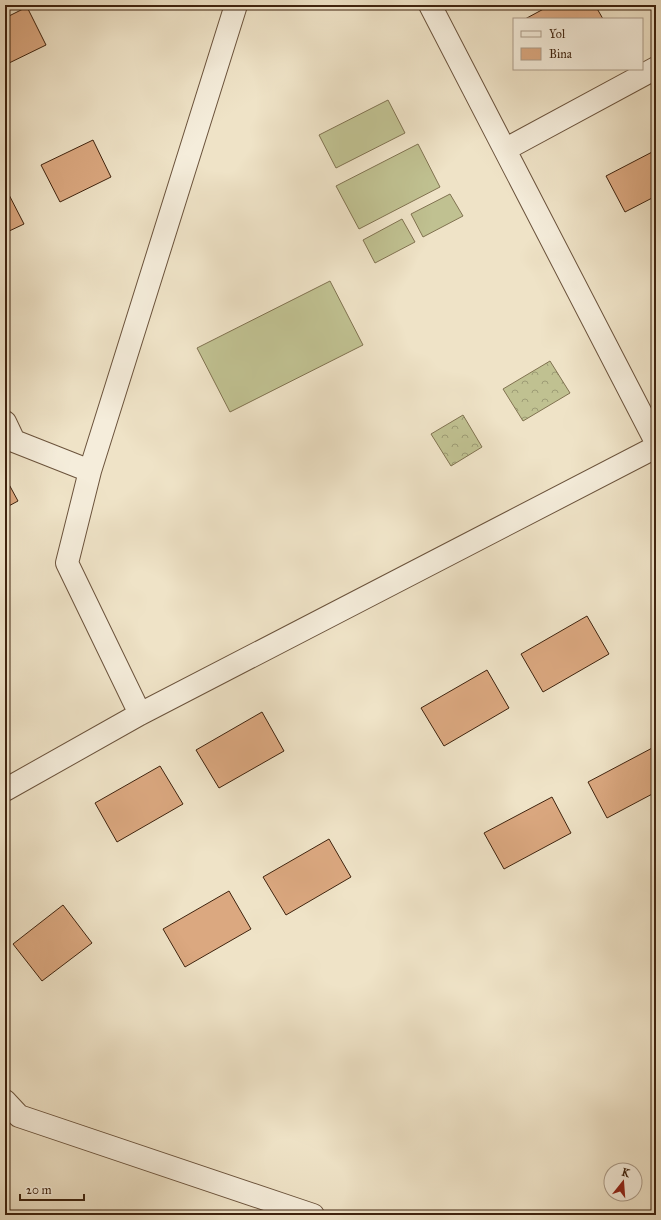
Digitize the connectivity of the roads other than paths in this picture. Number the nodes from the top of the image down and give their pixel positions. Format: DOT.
graph roads {
  1 [pos="236,5"];
  2 [pos="430,5"];
  3 [pos="656,68"];
  4 [pos="506,149"];
  5 [pos="5,422"];
  6 [pos="656,442"];
  7 [pos="656,447"];
  8 [pos="90,471"];
  9 [pos="140,714"];
  10 [pos="5,790"];
  11 [pos="5,1101"];
  12 [pos="313,1215"];
  1 -- 8 [label="street"];
  2 -- 4 [label="street"];
  3 -- 4 [label="street"];
  4 -- 6 [label="street"];
  5 -- 8 [label="street"];
  7 -- 9 [label="street"];
  8 -- 9 [label="street"];
  9 -- 10 [label="street"];
  11 -- 12 [label="street"];
}
